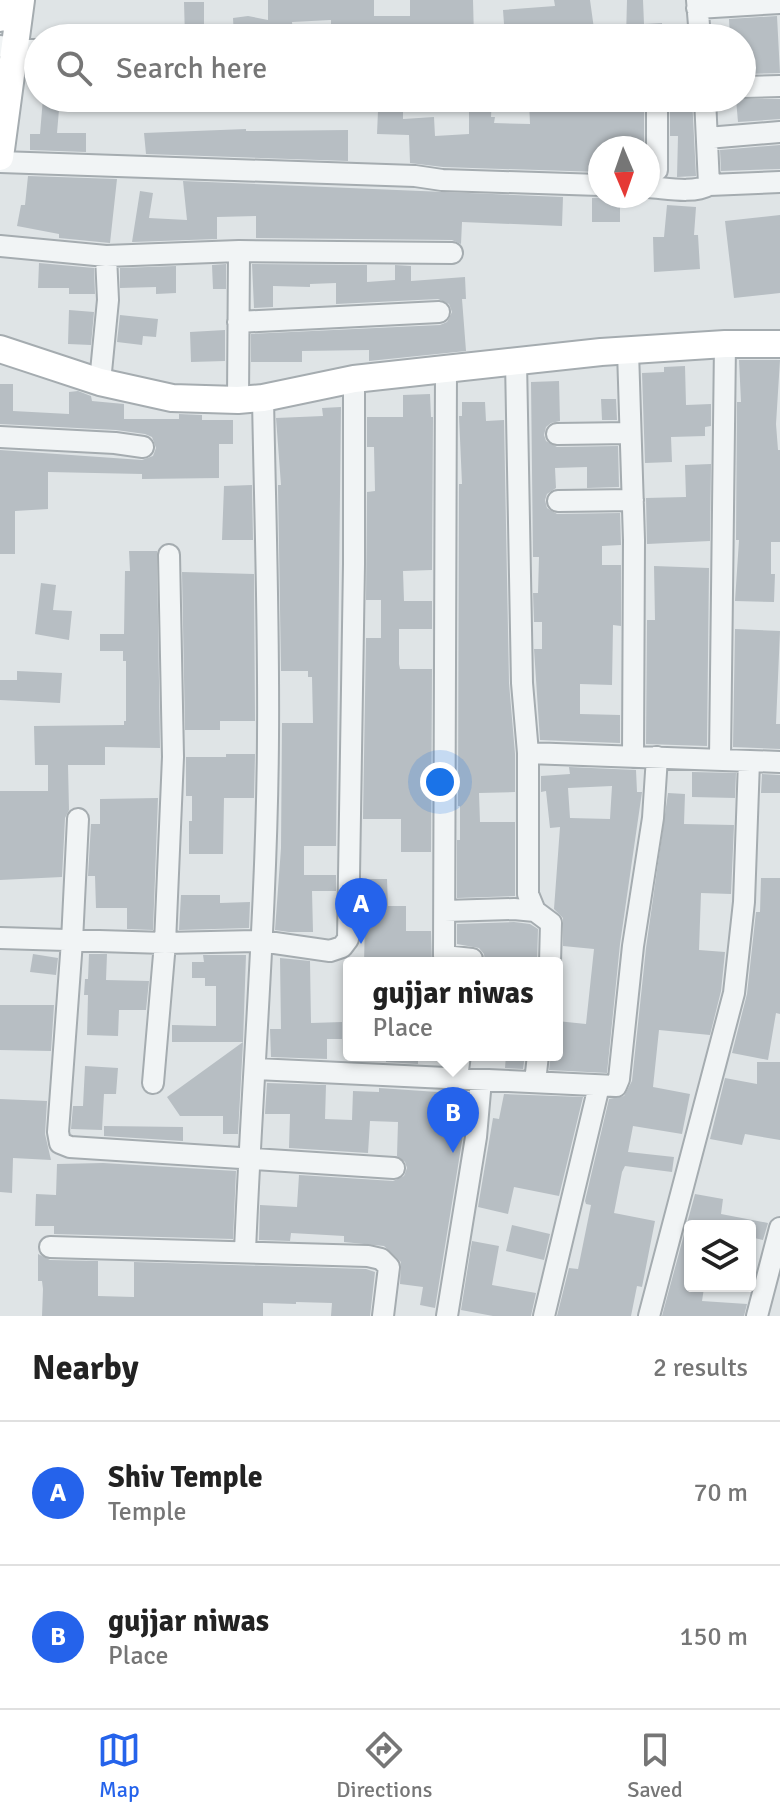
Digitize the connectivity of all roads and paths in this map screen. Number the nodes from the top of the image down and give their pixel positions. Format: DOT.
graph roads {
  1 [pos="3,0"];
  2 [pos="21,0"];
  3 [pos="780,3"];
  4 [pos="697,4"];
  5 [pos="0,18"];
  6 [pos="699,24"];
  7 [pos="18,48"];
  8 [pos="780,86"];
  9 [pos="756,87"];
  10 [pos="656,112"];
  11 [pos="706,112"];
  12 [pos="780,132"];
  13 [pos="655,136"];
  14 [pos="707,138"];
  15 [pos="0,160"];
  16 [pos="660,181"];
  17 [pos="780,182"];
  18 [pos="588,185"];
  19 [pos="709,185"];
  20 [pos="0,246"];
  21 [pos="239,251"];
  22 [pos="452,253"];
  23 [pos="106,256"];
  24 [pos="439,312"];
  25 [pos="238,322"];
  26 [pos="725,344"];
  27 [pos="780,344"];
  28 [pos="0,349"];
  29 [pos="628,351"];
  30 [pos="516,361"];
  31 [pos="446,370"];
  32 [pos="354,379"];
  33 [pos="100,382"];
  34 [pos="250,399"];
  35 [pos="630,433"];
  36 [pos="557,434"];
  37 [pos="0,437"];
  38 [pos="143,447"];
  39 [pos="633,500"];
  40 [pos="558,501"];
  41 [pos="169,555"];
  42 [pos="528,753"];
  43 [pos="633,757"];
  44 [pos="657,757"];
  45 [pos="720,758"];
  46 [pos="749,761"];
  47 [pos="780,762"];
  48 [pos="78,819"];
  49 [pos="445,911"];
  50 [pos="535,911"];
  51 [pos="0,938"];
  52 [pos="72,941"];
  53 [pos="261,941"];
  54 [pos="165,943"];
  55 [pos="453,957"];
  56 [pos="550,957"];
  57 [pos="459,1061"];
  58 [pos="537,1061"];
  59 [pos="256,1069"];
  60 [pos="457,1078"];
  61 [pos="481,1080"];
  62 [pos="535,1082"];
  63 [pos="153,1083"];
  64 [pos="599,1086"];
  65 [pos="248,1159"];
  66 [pos="394,1168"];
  67 [pos="780,1228"];
  68 [pos="50,1247"];
  69 [pos="245,1251"];
  70 [pos="383,1316"];
  71 [pos="447,1316"];
  72 [pos="544,1316"];
  73 [pos="649,1316"];
  74 [pos="757,1316"];
  1 -- 5 [label="street"];
  2 -- 7 [label="street"];
  3 -- 4 [label="street"];
  4 -- 6 [label="street"];
  7 -- 15 [label="street"];
  8 -- 9 [label="street"];
  10 -- 13 [label="street"];
  11 -- 14 [label="street"];
  12 -- 14 [label="street"];
  14 -- 19 [label="street"];
  15 -- 18 [label="street"];
  16 -- 19 [label="street"];
  17 -- 19 [label="street"];
  20 -- 23 [label="street"];
  21 -- 22 [label="street"];
  21 -- 23 [label="street"];
  21 -- 25 [label="street"];
  23 -- 33 [label="street"];
  24 -- 25 [label="street"];
  25 -- 34 [label="street"];
  26 -- 27 [label="street"];
  26 -- 29 [label="street"];
  26 -- 45 [label="street"];
  28 -- 33 [label="street"];
  29 -- 30 [label="street"];
  29 -- 35 [label="street"];
  30 -- 31 [label="street"];
  30 -- 42 [label="street"];
  31 -- 32 [label="street"];
  31 -- 49 [label="street"];
  32 -- 34 [label="street"];
  32 -- 53 [label="street"];
  33 -- 34 [label="street"];
  34 -- 53 [label="street"];
  35 -- 36 [label="street"];
  35 -- 39 [label="street"];
  37 -- 38 [label="street"];
  39 -- 40 [label="street"];
  39 -- 43 [label="street"];
  41 -- 54 [label="street"];
  42 -- 43 [label="street"];
  42 -- 50 [label="street"];
  43 -- 44 [label="street"];
  44 -- 45 [label="street"];
  44 -- 64 [label="street"];
  45 -- 46 [label="street"];
  46 -- 47 [label="street"];
  46 -- 73 [label="street"];
  48 -- 52 [label="street"];
  49 -- 50 [label="street"];
  49 -- 55 [label="street"];
  50 -- 56 [label="street"];
  51 -- 52 [label="street"];
  52 -- 54 [label="street"];
  52 -- 65 [label="street"];
  53 -- 54 [label="street"];
  53 -- 59 [label="street"];
  54 -- 63 [label="street"];
  57 -- 60 [label="street"];
  58 -- 62 [label="street"];
  59 -- 60 [label="street"];
  59 -- 65 [label="street"];
  60 -- 61 [label="street"];
  61 -- 62 [label="street"];
  61 -- 71 [label="street"];
  62 -- 64 [label="street"];
  64 -- 72 [label="street"];
  65 -- 66 [label="street"];
  65 -- 69 [label="street"];
  67 -- 74 [label="street"];
  68 -- 69 [label="street"];
  69 -- 70 [label="street"];
}
